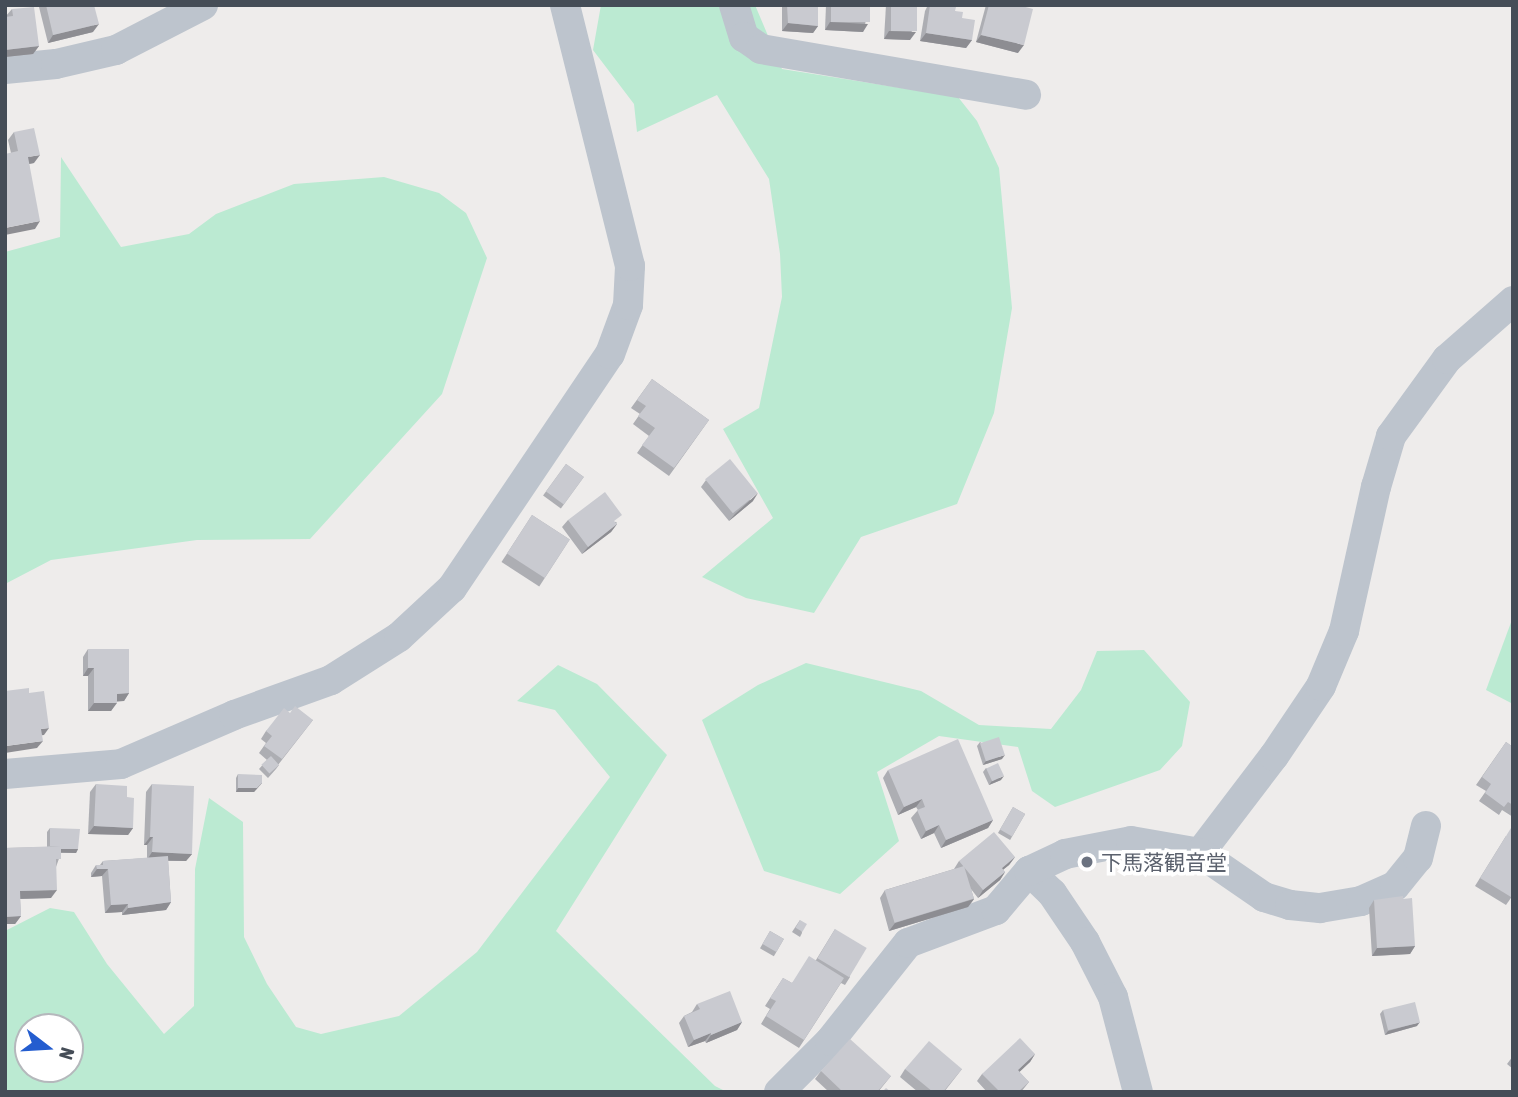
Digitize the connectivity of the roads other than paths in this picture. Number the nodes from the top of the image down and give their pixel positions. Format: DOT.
graph roads {
  1 [pos="203,5"];
  2 [pos="565,5"];
  3 [pos="734,5"];
  4 [pos="5,69"];
  5 [pos="1026,95"];
  6 [pos="1513,301"];
  7 [pos="5,774"];
  8 [pos="1426,826"];
  9 [pos="1200,853"];
  10 [pos="1029,871"];
  11 [pos="779,1092"];
  12 [pos="1138,1092"];
  1 -- 4 [label="street"];
  2 -- 7 [label="street"];
  3 -- 5 [label="street"];
  6 -- 9 [label="street"];
  8 -- 9 [label="street"];
  9 -- 10 [label="street"];
  10 -- 11 [label="street"];
  10 -- 12 [label="street"];
}
